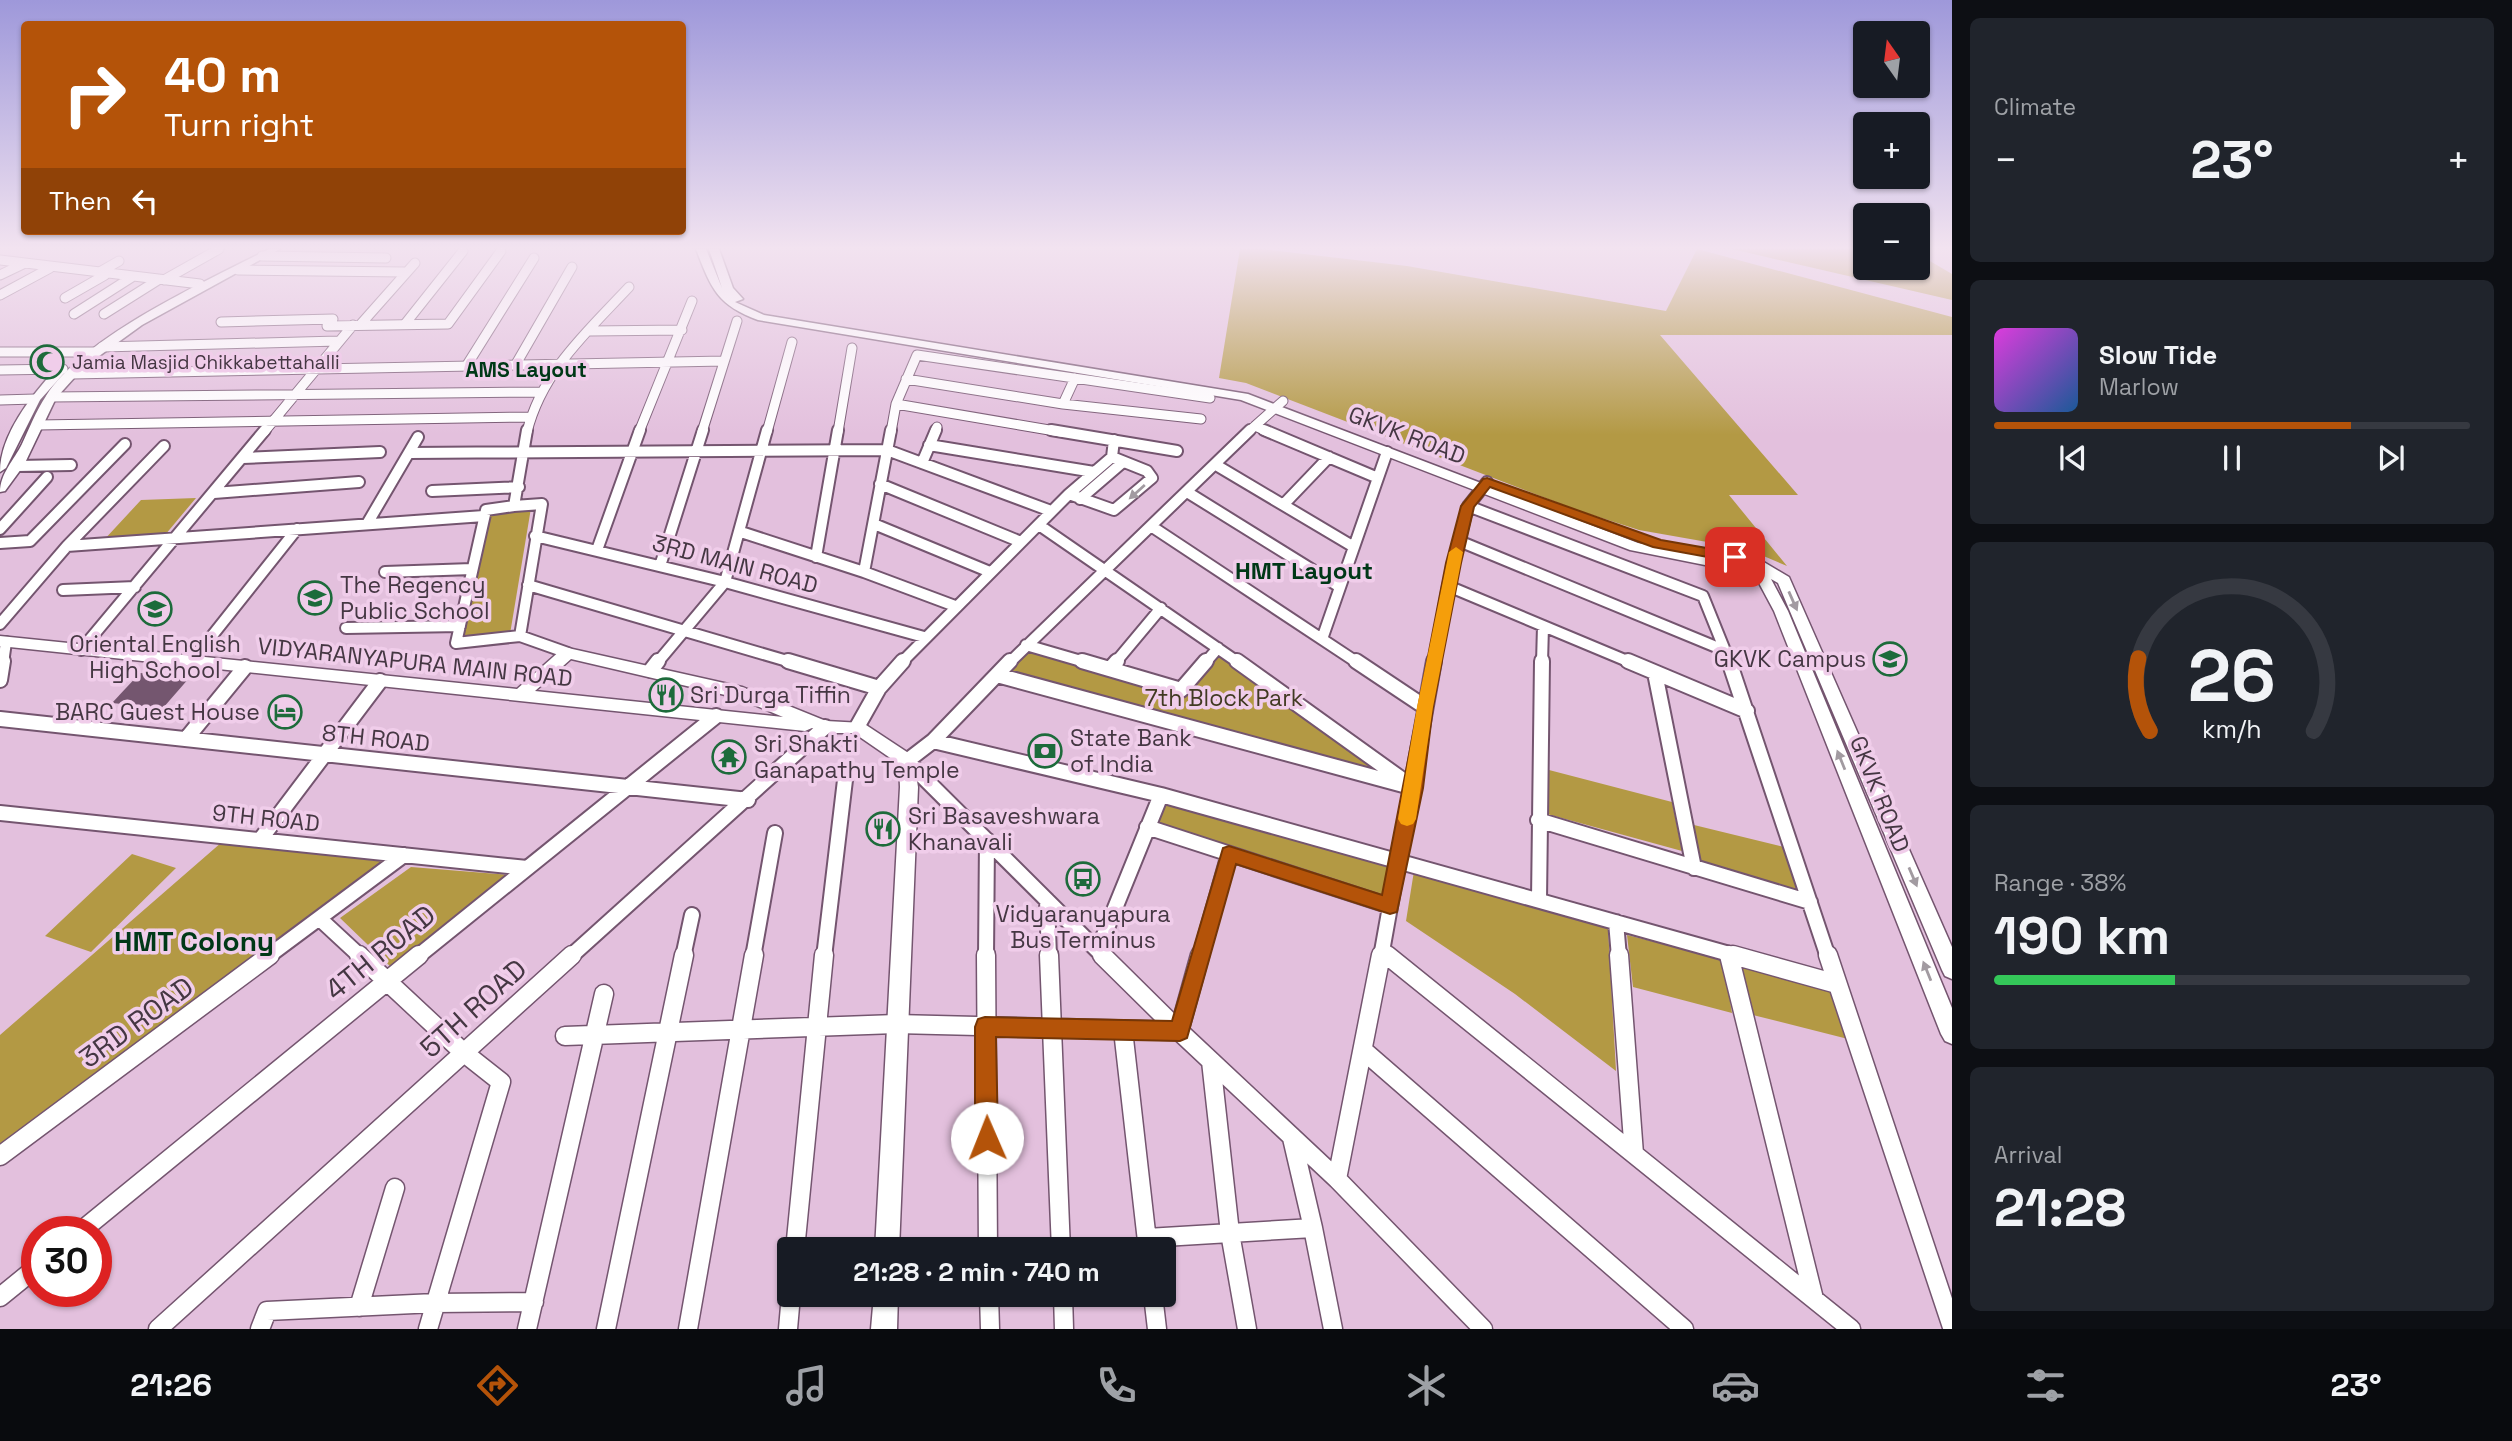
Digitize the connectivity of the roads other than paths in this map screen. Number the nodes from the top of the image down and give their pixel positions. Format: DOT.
graph roads {
  1 [pos="79,311"];
  2 [pos="109,311"];
  3 [pos="147,311"];
  4 [pos="161,311"];
  5 [pos="369,311"];
  6 [pos="415,311"];
  7 [pos="457,311"];
  8 [pos="501,311"];
  9 [pos="547,311"];
  10 [pos="608,311"];
  11 [pos="688,311"];
  12 [pos="746,311"];
  13 [pos="764,311"];
  14 [pos="74,314"];
  15 [pos="104,314"];
  16 [pos="737,321"];
  17 [pos="221,322"];
  18 [pos="405,324"];
  19 [pos="356,325"];
  20 [pos="682,330"];
  21 [pos="590,331"];
  22 [pos="338,341"];
  23 [pos="792,342"];
  24 [pos="852,348"];
  25 [pos="99,349"];
  26 [pos="0,352"];
  27 [pos="83,352"];
  28 [pos="669,361"];
  29 [pos="724,361"];
  30 [pos="562,363"];
  31 [pos="516,364"];
  32 [pos="978,364"];
  33 [pos="467,365"];
  34 [pos="315,368"];
  35 [pos="0,370"];
  36 [pos="67,371"];
  37 [pos="1075,378"];
  38 [pos="906,379"];
  39 [pos="967,387"];
  40 [pos="540,392"];
  41 [pos="293,395"];
  42 [pos="51,397"];
  43 [pos="1210,398"];
  44 [pos="34,399"];
  45 [pos="0,400"];
  46 [pos="896,404"];
  47 [pos="1063,404"];
  48 [pos="1278,404"];
  49 [pos="531,417"];
  50 [pos="1201,419"];
  51 [pos="272,421"];
  52 [pos="38,425"];
  53 [pos="1255,426"];
  54 [pos="937,427"];
  55 [pos="418,437"];
  56 [pos="1114,440"];
  57 [pos="125,443"];
  58 [pos="929,445"];
  59 [pos="164,446"];
  60 [pos="833,450"];
  61 [pos="887,450"];
  62 [pos="1177,450"];
  63 [pos="761,451"];
  64 [pos="380,452"];
  65 [pos="631,452"];
  66 [pos="696,452"];
  67 [pos="1387,452"];
  68 [pos="410,453"];
  69 [pos="525,453"];
  70 [pos="1111,457"];
  71 [pos="1329,457"];
  72 [pos="243,458"];
  73 [pos="1124,462"];
  74 [pos="922,463"];
  75 [pos="71,465"];
  76 [pos="1216,465"];
  77 [pos="17,466"];
  78 [pos="0,468"];
  79 [pos="1094,472"];
  80 [pos="47,477"];
  81 [pos="1378,478"];
  82 [pos="359,482"];
  83 [pos="880,484"];
  84 [pos="1485,485"];
  85 [pos="519,487"];
  86 [pos="0,488"];
  87 [pos="432,491"];
  88 [pos="1187,492"];
  89 [pos="214,493"];
  90 [pos="1074,497"];
  91 [pos="1284,504"];
  92 [pos="514,506"];
  93 [pos="1468,506"];
  94 [pos="1547,509"];
  95 [pos="1051,511"];
  96 [pos="484,516"];
  97 [pos="367,524"];
  98 [pos="874,524"];
  99 [pos="1039,525"];
  100 [pos="1151,526"];
  101 [pos="0,529"];
  102 [pos="298,529"];
  103 [pos="741,532"];
  104 [pos="534,536"];
  105 [pos="177,537"];
  106 [pos="1459,541"];
  107 [pos="1021,542"];
  108 [pos="0,543"];
  109 [pos="67,547"];
  110 [pos="1354,547"];
  111 [pos="597,550"];
  112 [pos="816,556"];
  113 [pos="660,566"];
  114 [pos="472,569"];
  115 [pos="1105,570"];
  116 [pos="385,572"];
  117 [pos="864,572"];
  118 [pos="990,572"];
  119 [pos="725,582"];
  120 [pos="528,586"];
  121 [pos="1448,586"];
  122 [pos="135,587"];
  123 [pos="1339,587"];
  124 [pos="63,590"];
  125 [pos="956,606"];
  126 [pos="1161,608"];
  127 [pos="0,624"];
  128 [pos="460,626"];
  129 [pos="1544,626"];
  130 [pos="346,628"];
  131 [pos="683,632"];
  132 [pos="520,636"];
  133 [pos="924,637"];
  134 [pos="1322,639"];
  135 [pos="3,642"];
  136 [pos="1026,645"];
  137 [pos="1218,648"];
  138 [pos="80,650"];
  139 [pos="1726,651"];
  140 [pos="568,653"];
  141 [pos="191,662"];
  142 [pos="245,667"];
  143 [pos="1110,669"];
  144 [pos="651,670"];
  145 [pos="1655,673"];
  146 [pos="997,676"];
  147 [pos="0,680"];
  148 [pos="380,681"];
  149 [pos="879,688"];
  150 [pos="519,695"];
  151 [pos="1425,707"];
  152 [pos="1747,711"];
  153 [pos="716,716"];
  154 [pos="0,719"];
  155 [pos="825,727"];
  156 [pos="856,727"];
  157 [pos="186,739"];
  158 [pos="933,741"];
  159 [pos="327,754"];
  160 [pos="907,761"];
  161 [pos="845,780"];
  162 [pos="626,786"];
  163 [pos="1414,788"];
  164 [pos="1161,794"];
  165 [pos="748,800"];
  166 [pos="0,813"];
  167 [pos="1538,820"];
  168 [pos="1147,827"];
  169 [pos="775,834"];
  170 [pos="260,840"];
  171 [pos="987,840"];
  172 [pos="1229,854"];
  173 [pos="404,855"];
  174 [pos="1398,861"];
  175 [pos="527,868"];
  176 [pos="1694,868"];
  177 [pos="1047,900"];
  178 [pos="1539,900"];
  179 [pos="1810,902"];
  180 [pos="1390,906"];
  181 [pos="692,915"];
  182 [pos="320,919"];
  183 [pos="1616,922"];
  184 [pos="1098,950"];
  185 [pos="1382,951"];
  186 [pos="1729,954"];
  187 [pos="1952,970"];
  188 [pos="387,981"];
  189 [pos="1837,984"];
  190 [pos="604,994"];
  191 [pos="896,1024"];
  192 [pos="815,1027"];
  193 [pos="985,1027"];
  194 [pos="1053,1028"];
  195 [pos="740,1030"];
  196 [pos="1123,1030"];
  197 [pos="1180,1031"];
  198 [pos="668,1032"];
  199 [pos="1952,1034"];
  200 [pos="595,1035"];
  201 [pos="565,1036"];
  202 [pos="1364,1051"];
  203 [pos="463,1052"];
  204 [pos="1211,1060"];
  205 [pos="1292,1136"];
  206 [pos="1634,1154"];
  207 [pos="0,1156"];
  208 [pos="1337,1179"];
  209 [pos="394,1188"];
  210 [pos="100,1216"];
  211 [pos="1313,1228"];
  212 [pos="1230,1233"];
  213 [pos="796,1237"];
  214 [pos="888,1237"];
  215 [pos="989,1237"];
  216 [pos="1061,1237"];
  217 [pos="1146,1237"];
  218 [pos="1176,1240"];
  219 [pos="21,1280"];
  220 [pos="0,1297"];
  221 [pos="1815,1300"];
  222 [pos="534,1302"];
  223 [pos="435,1303"];
  224 [pos="359,1307"];
  225 [pos="790,1307"];
  226 [pos="885,1307"];
  227 [pos="989,1307"];
  228 [pos="1063,1307"];
  229 [pos="1154,1307"];
  230 [pos="1952,1326"];
  231 [pos="158,1329"];
  232 [pos="260,1329"];
  233 [pos="428,1329"];
  234 [pos="527,1329"];
  235 [pos="606,1329"];
  236 [pos="688,1329"];
  237 [pos="788,1329"];
  238 [pos="884,1329"];
  239 [pos="990,1329"];
  240 [pos="1064,1329"];
  241 [pos="1157,1329"];
  242 [pos="1247,1329"];
  243 [pos="1333,1329"];
  244 [pos="1483,1329"];
  245 [pos="1684,1329"];
  246 [pos="1851,1329"];
  1 -- 14 [label="street"];
  2 -- 15 [label="street"];
  3 -- 27 [label="main road"];
  4 -- 25 [label="main road"];
  5 -- 19 [label="street"];
  6 -- 18 [label="street"];
  7 -- 18 [label="street"];
  8 -- 33 [label="street"];
  9 -- 31 [label="street"];
  10 -- 21 [label="street"];
  11 -- 20 [label="street"];
  12 -- 48 [label="main road, GKVK ROAD"];
  13 -- 48 [label="main road, GKVK ROAD"];
  16 -- 29 [label="street"];
  17 -- 19 [label="street"];
  18 -- 19 [label="street"];
  19 -- 22 [label="street"];
  20 -- 21 [label="street"];
  20 -- 28 [label="street"];
  21 -- 30 [label="street"];
  22 -- 25 [label="street"];
  22 -- 34 [label="street"];
  23 -- 63 [label="street"];
  24 -- 60 [label="street"];
  25 -- 27 [label="street"];
  25 -- 36 [label="main road"];
  26 -- 27 [label="street"];
  27 -- 36 [label="main road"];
  28 -- 29 [label="street"];
  28 -- 30 [label="street"];
  28 -- 65 [label="street"];
  29 -- 66 [label="street"];
  30 -- 31 [label="street"];
  30 -- 40 [label="street"];
  31 -- 33 [label="street"];
  32 -- 37 [label="street"];
  32 -- 38 [label="street"];
  32 -- 39 [label="street"];
  33 -- 34 [label="street"];
  34 -- 36 [label="street"];
  34 -- 41 [label="street"];
  35 -- 36 [label="street"];
  36 -- 42 [label="main road"];
  36 -- 44 [label="main road"];
  37 -- 43 [label="street"];
  37 -- 47 [label="street"];
  38 -- 39 [label="street"];
  38 -- 46 [label="street"];
  39 -- 47 [label="street"];
  40 -- 41 [label="street"];
  40 -- 49 [label="street"];
  41 -- 42 [label="street"];
  41 -- 51 [label="street"];
  42 -- 52 [label="main road"];
  44 -- 45 [label="street"];
  44 -- 78 [label="main road"];
  46 -- 56 [label="street"];
  46 -- 61 [label="street"];
  47 -- 50 [label="street"];
  48 -- 53 [label="street"];
  48 -- 67 [label="main road, GKVK ROAD"];
  48 -- 84 [label="main road, GKVK ROAD"];
  49 -- 51 [label="street"];
  49 -- 69 [label="street"];
  51 -- 52 [label="street"];
  51 -- 72 [label="street"];
  52 -- 77 [label="main road"];
  53 -- 71 [label="street"];
  53 -- 76 [label="street"];
  54 -- 58 [label="street"];
  55 -- 68 [label="street"];
  56 -- 62 [label="street"];
  56 -- 70 [label="street"];
  57 -- 108 [label="street"];
  58 -- 74 [label="street"];
  58 -- 79 [label="street"];
  59 -- 109 [label="street"];
  60 -- 61 [label="street"];
  60 -- 63 [label="street"];
  60 -- 112 [label="street"];
  61 -- 74 [label="street"];
  61 -- 83 [label="street"];
  63 -- 66 [label="street"];
  63 -- 103 [label="street"];
  64 -- 72 [label="street"];
  65 -- 66 [label="street"];
  65 -- 69 [label="street"];
  65 -- 111 [label="street"];
  66 -- 113 [label="street"];
  67 -- 81 [label="street"];
  67 -- 84 [label="main road, GKVK ROAD"];
  68 -- 69 [label="street"];
  68 -- 97 [label="street"];
  69 -- 85 [label="street"];
  70 -- 73 [label="street"];
  70 -- 79 [label="street"];
  71 -- 81 [label="street"];
  71 -- 91 [label="street"];
  72 -- 89 [label="street"];
  73 -- 90 [label="street"];
  73 -- 90 [label="street, one-way"];
  74 -- 95 [label="street"];
  75 -- 77 [label="street"];
  76 -- 88 [label="street"];
  76 -- 91 [label="street"];
  77 -- 86 [label="main road"];
  79 -- 90 [label="street"];
  80 -- 101 [label="street"];
  81 -- 110 [label="street"];
  82 -- 89 [label="street"];
  83 -- 98 [label="street"];
  83 -- 107 [label="street"];
  84 -- 93 [label="street"];
  84 -- 94 [label="main road, GKVK ROAD"];
  85 -- 87 [label="street"];
  85 -- 92 [label="street"];
  88 -- 100 [label="street"];
  88 -- 123 [label="street"];
  89 -- 105 [label="street"];
  90 -- 95 [label="street"];
  91 -- 110 [label="street"];
  92 -- 96 [label="street"];
  92 -- 104 [label="street"];
  93 -- 106 [label="street"];
  93 -- 139 [label="street"];
  94 -- 187 [label="main road, GKVK ROAD, one-way"];
  199 -- 94 [label="main road, GKVK ROAD, one-way"];
  95 -- 99 [label="street"];
  96 -- 97 [label="street"];
  96 -- 114 [label="street"];
  97 -- 102 [label="street"];
  98 -- 117 [label="street"];
  98 -- 118 [label="street"];
  99 -- 107 [label="street"];
  99 -- 115 [label="street"];
  100 -- 115 [label="street"];
  100 -- 134 [label="street"];
  102 -- 105 [label="street"];
  102 -- 141 [label="street"];
  103 -- 112 [label="street"];
  103 -- 119 [label="street"];
  104 -- 111 [label="street, 3RD MAIN ROAD"];
  104 -- 120 [label="street"];
  105 -- 109 [label="street"];
  105 -- 122 [label="street"];
  106 -- 121 [label="street"];
  106 -- 139 [label="street"];
  107 -- 118 [label="street"];
  109 -- 127 [label="street"];
  110 -- 123 [label="street"];
  111 -- 113 [label="street, 3RD MAIN ROAD"];
  112 -- 117 [label="street"];
  113 -- 119 [label="street, 3RD MAIN ROAD"];
  114 -- 116 [label="street"];
  114 -- 128 [label="street"];
  115 -- 126 [label="street"];
  115 -- 136 [label="street"];
  117 -- 125 [label="street"];
  118 -- 125 [label="street"];
  119 -- 131 [label="street"];
  119 -- 133 [label="street, 3RD MAIN ROAD"];
  120 -- 131 [label="street"];
  120 -- 132 [label="street"];
  121 -- 129 [label="street"];
  121 -- 151 [label="street"];
  122 -- 124 [label="street"];
  122 -- 138 [label="street"];
  123 -- 134 [label="street"];
  125 -- 133 [label="street"];
  126 -- 137 [label="street"];
  126 -- 143 [label="street"];
  128 -- 130 [label="street"];
  128 -- 132 [label="street"];
  129 -- 145 [label="street"];
  129 -- 167 [label="street"];
  131 -- 144 [label="street"];
  131 -- 149 [label="street"];
  132 -- 140 [label="street"];
  133 -- 149 [label="street"];
  134 -- 151 [label="street"];
  135 -- 138 [label="main road, VIDYARANYAPURA MAIN ROAD"];
  135 -- 147 [label="street"];
  136 -- 143 [label="street"];
  136 -- 146 [label="street"];
  137 -- 143 [label="street"];
  137 -- 163 [label="street"];
  138 -- 141 [label="main road, VIDYARANYAPURA MAIN ROAD"];
  139 -- 152 [label="street"];
  140 -- 144 [label="main road"];
  140 -- 150 [label="main road"];
  141 -- 142 [label="main road, VIDYARANYAPURA MAIN ROAD"];
  142 -- 148 [label="main road, VIDYARANYAPURA MAIN ROAD"];
  142 -- 157 [label="street"];
  144 -- 155 [label="main road"];
  145 -- 152 [label="street"];
  145 -- 176 [label="street"];
  146 -- 158 [label="street"];
  146 -- 163 [label="street"];
  148 -- 150 [label="main road, VIDYARANYAPURA MAIN ROAD"];
  148 -- 159 [label="street"];
  149 -- 156 [label="street"];
  150 -- 153 [label="main road, VIDYARANYAPURA MAIN ROAD"];
  151 -- 163 [label="street"];
  152 -- 179 [label="street"];
  153 -- 155 [label="main road, VIDYARANYAPURA MAIN ROAD"];
  153 -- 162 [label="street, 4TH ROAD"];
  154 -- 157 [label="street, 8TH ROAD"];
  155 -- 156 [label="main road, VIDYARANYAPURA MAIN ROAD"];
  155 -- 165 [label="street, 5TH ROAD"];
  156 -- 160 [label="main road"];
  157 -- 159 [label="street, 8TH ROAD"];
  158 -- 160 [label="street"];
  158 -- 164 [label="street"];
  159 -- 162 [label="street, 8TH ROAD"];
  159 -- 170 [label="street"];
  160 -- 171 [label="street"];
  160 -- 191 [label="main road"];
  161 -- 192 [label="street"];
  162 -- 165 [label="street, 8TH ROAD"];
  162 -- 175 [label="street, 4TH ROAD"];
  163 -- 174 [label="street"];
  164 -- 168 [label="street"];
  164 -- 174 [label="street"];
  165 -- 203 [label="street, 5TH ROAD"];
  166 -- 170 [label="street, 9TH ROAD"];
  167 -- 176 [label="street"];
  167 -- 178 [label="street"];
  168 -- 172 [label="street"];
  168 -- 184 [label="street"];
  169 -- 195 [label="street"];
  170 -- 173 [label="street, 9TH ROAD"];
  171 -- 177 [label="street"];
  171 -- 193 [label="street"];
  172 -- 180 [label="street"];
  172 -- 197 [label="street"];
  173 -- 175 [label="street, 9TH ROAD"];
  173 -- 182 [label="street, 3RD ROAD"];
  174 -- 178 [label="street"];
  174 -- 180 [label="street"];
  175 -- 188 [label="street, 4TH ROAD"];
  176 -- 179 [label="street"];
  177 -- 184 [label="street"];
  177 -- 194 [label="street"];
  178 -- 183 [label="street"];
  179 -- 189 [label="street"];
  180 -- 185 [label="street"];
  181 -- 198 [label="street"];
  182 -- 188 [label="street"];
  182 -- 207 [label="street, 3RD ROAD"];
  183 -- 186 [label="street"];
  183 -- 206 [label="street"];
  184 -- 197 [label="street"];
  185 -- 202 [label="street"];
  185 -- 206 [label="street"];
  186 -- 189 [label="street"];
  186 -- 221 [label="street"];
  188 -- 203 [label="street"];
  188 -- 210 [label="street, 4TH ROAD"];
  189 -- 230 [label="street"];
  190 -- 200 [label="street"];
  191 -- 192 [label="street"];
  191 -- 193 [label="street"];
  191 -- 214 [label="main road"];
  192 -- 195 [label="street"];
  192 -- 213 [label="street"];
  193 -- 194 [label="street"];
  193 -- 215 [label="street"];
  194 -- 196 [label="street"];
  194 -- 216 [label="street"];
  195 -- 198 [label="street"];
  195 -- 236 [label="street"];
  196 -- 197 [label="street"];
  196 -- 217 [label="street"];
  197 -- 204 [label="street"];
  198 -- 200 [label="street"];
  198 -- 235 [label="street"];
  200 -- 201 [label="street"];
  200 -- 222 [label="street"];
  202 -- 208 [label="street"];
  202 -- 245 [label="street"];
  203 -- 223 [label="street"];
  203 -- 231 [label="street, 5TH ROAD"];
  204 -- 205 [label="street"];
  204 -- 212 [label="street"];
  205 -- 208 [label="street"];
  205 -- 211 [label="street"];
  206 -- 221 [label="street"];
  208 -- 244 [label="street"];
  209 -- 224 [label="street"];
  211 -- 212 [label="street"];
  211 -- 243 [label="street"];
  212 -- 218 [label="street"];
  212 -- 242 [label="street"];
  219 -- 220 [label="street"];
  221 -- 246 [label="street"];
  222 -- 223 [label="street"];
  222 -- 234 [label="street"];
  223 -- 224 [label="street"];
  223 -- 233 [label="street"];
  224 -- 232 [label="street"];
  225 -- 237 [label="street"];
  226 -- 238 [label="main road"];
  227 -- 239 [label="street"];
  228 -- 240 [label="street"];
  229 -- 241 [label="street"];
}
